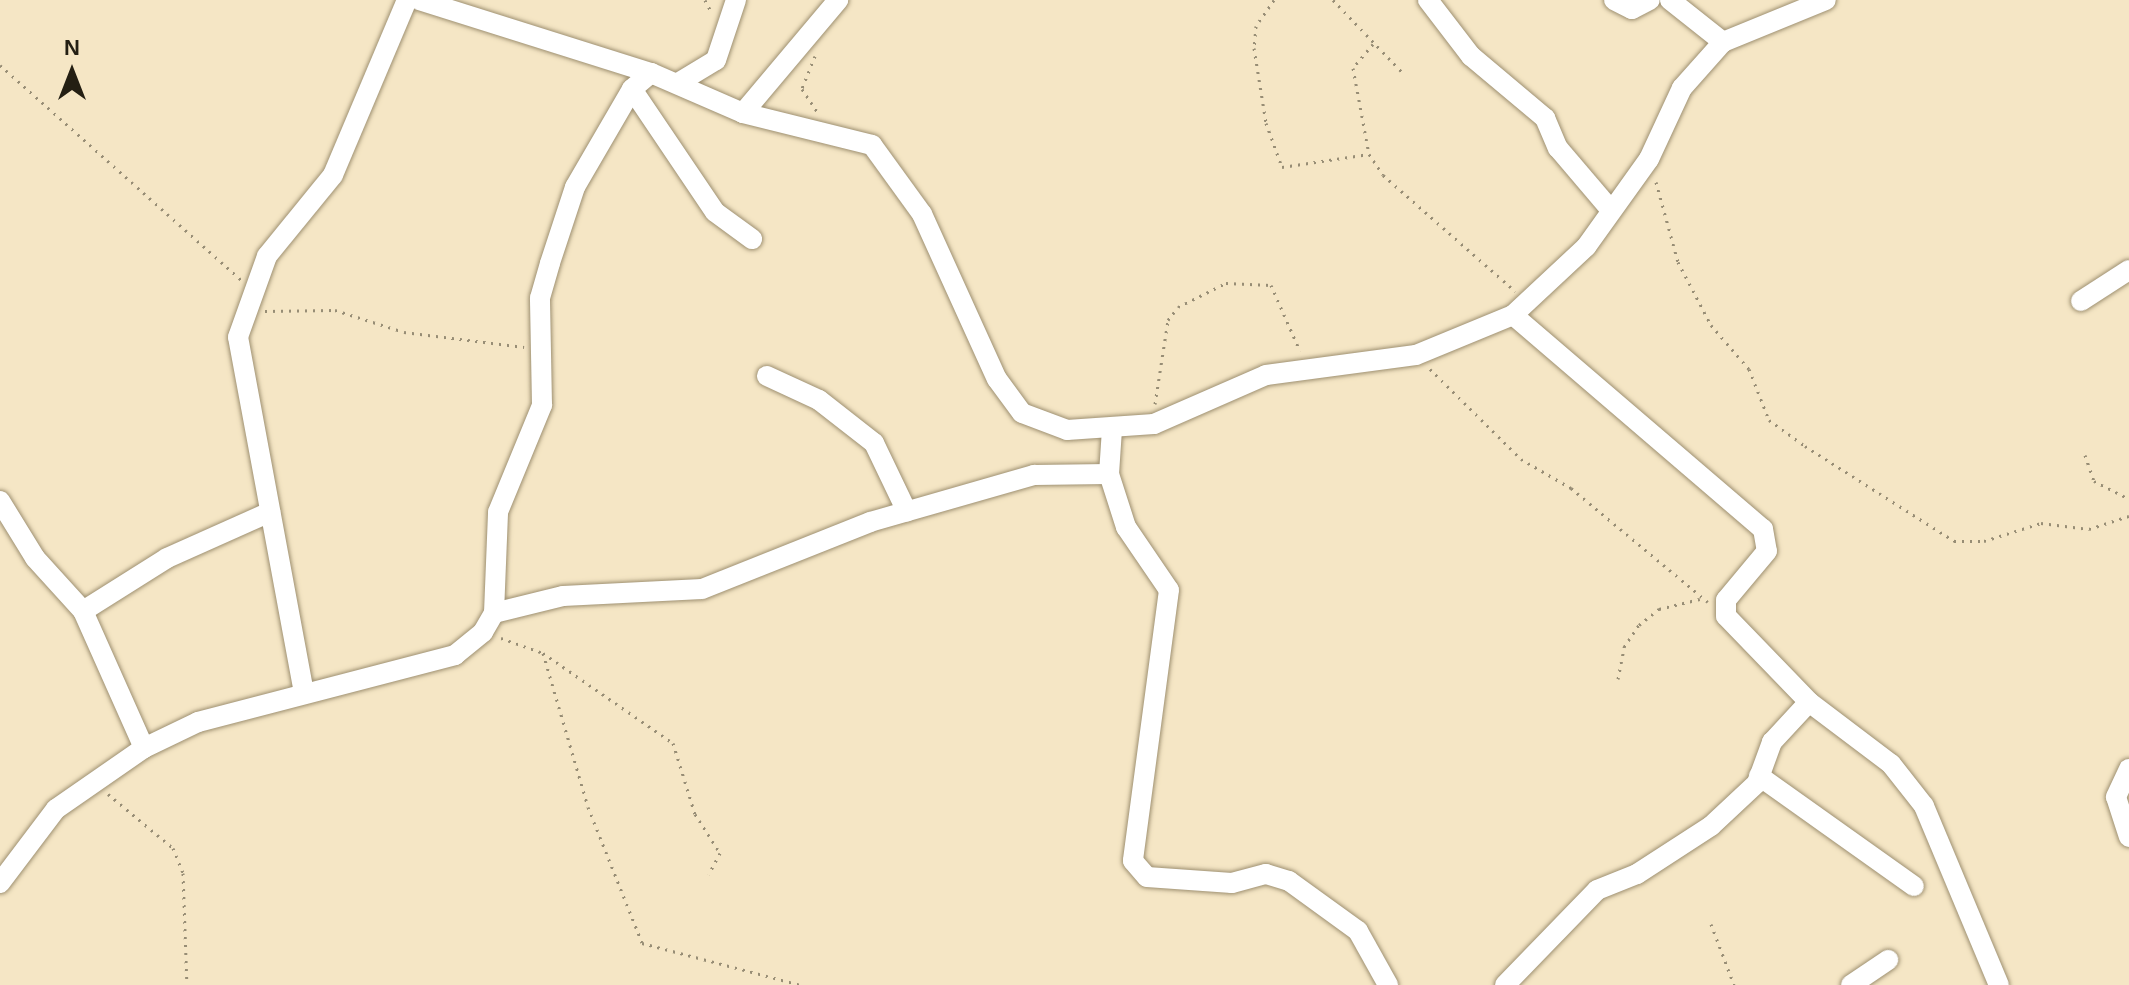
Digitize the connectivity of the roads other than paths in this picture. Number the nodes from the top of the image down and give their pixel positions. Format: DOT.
graph roads {
  1 [pos="407,0"];
  2 [pos="419,0"];
  3 [pos="736,0"];
  4 [pos="838,0"];
  5 [pos="1428,0"];
  6 [pos="1614,0"];
  7 [pos="1650,0"];
  8 [pos="1670,0"];
  9 [pos="1826,0"];
  10 [pos="1723,42"];
  11 [pos="651,73"];
  12 [pos="678,83"];
  13 [pos="632,89"];
  14 [pos="743,113"];
  15 [pos="1609,208"];
  16 [pos="752,239"];
  17 [pos="2129,270"];
  18 [pos="2081,301"];
  19 [pos="1513,315"];
  20 [pos="767,376"];
  21 [pos="1112,429"];
  22 [pos="1109,474"];
  23 [pos="0,501"];
  24 [pos="270,512"];
  25 [pos="907,512"];
  26 [pos="83,611"];
  27 [pos="494,613"];
  28 [pos="304,693"];
  29 [pos="1809,702"];
  30 [pos="144,748"];
  31 [pos="2129,769"];
  32 [pos="1759,776"];
  33 [pos="2129,837"];
  34 [pos="0,883"];
  35 [pos="1914,886"];
  36 [pos="1888,960"];
  37 [pos="1388,985"];
  38 [pos="1505,985"];
  39 [pos="1851,985"];
  40 [pos="1999,985"];
  1 -- 24 [label="street"];
  2 -- 11 [label="street"];
  3 -- 12 [label="street"];
  4 -- 14 [label="street"];
  5 -- 15 [label="street"];
  6 -- 7 [label="street"];
  8 -- 10 [label="street"];
  9 -- 10 [label="street"];
  10 -- 15 [label="street"];
  11 -- 12 [label="street"];
  11 -- 13 [label="street"];
  12 -- 14 [label="street"];
  13 -- 16 [label="street"];
  13 -- 27 [label="street"];
  14 -- 21 [label="street"];
  15 -- 19 [label="street"];
  17 -- 18 [label="street"];
  19 -- 21 [label="street"];
  19 -- 29 [label="street"];
  20 -- 25 [label="street"];
  21 -- 22 [label="street"];
  22 -- 25 [label="street"];
  22 -- 37 [label="street"];
  23 -- 26 [label="street"];
  24 -- 26 [label="street"];
  24 -- 28 [label="street"];
  25 -- 27 [label="street"];
  26 -- 30 [label="street"];
  27 -- 28 [label="street"];
  28 -- 30 [label="street"];
  29 -- 32 [label="street"];
  29 -- 40 [label="street"];
  30 -- 34 [label="street"];
  31 -- 33 [label="street"];
  32 -- 35 [label="street"];
  32 -- 38 [label="street"];
  36 -- 39 [label="street"];
}
